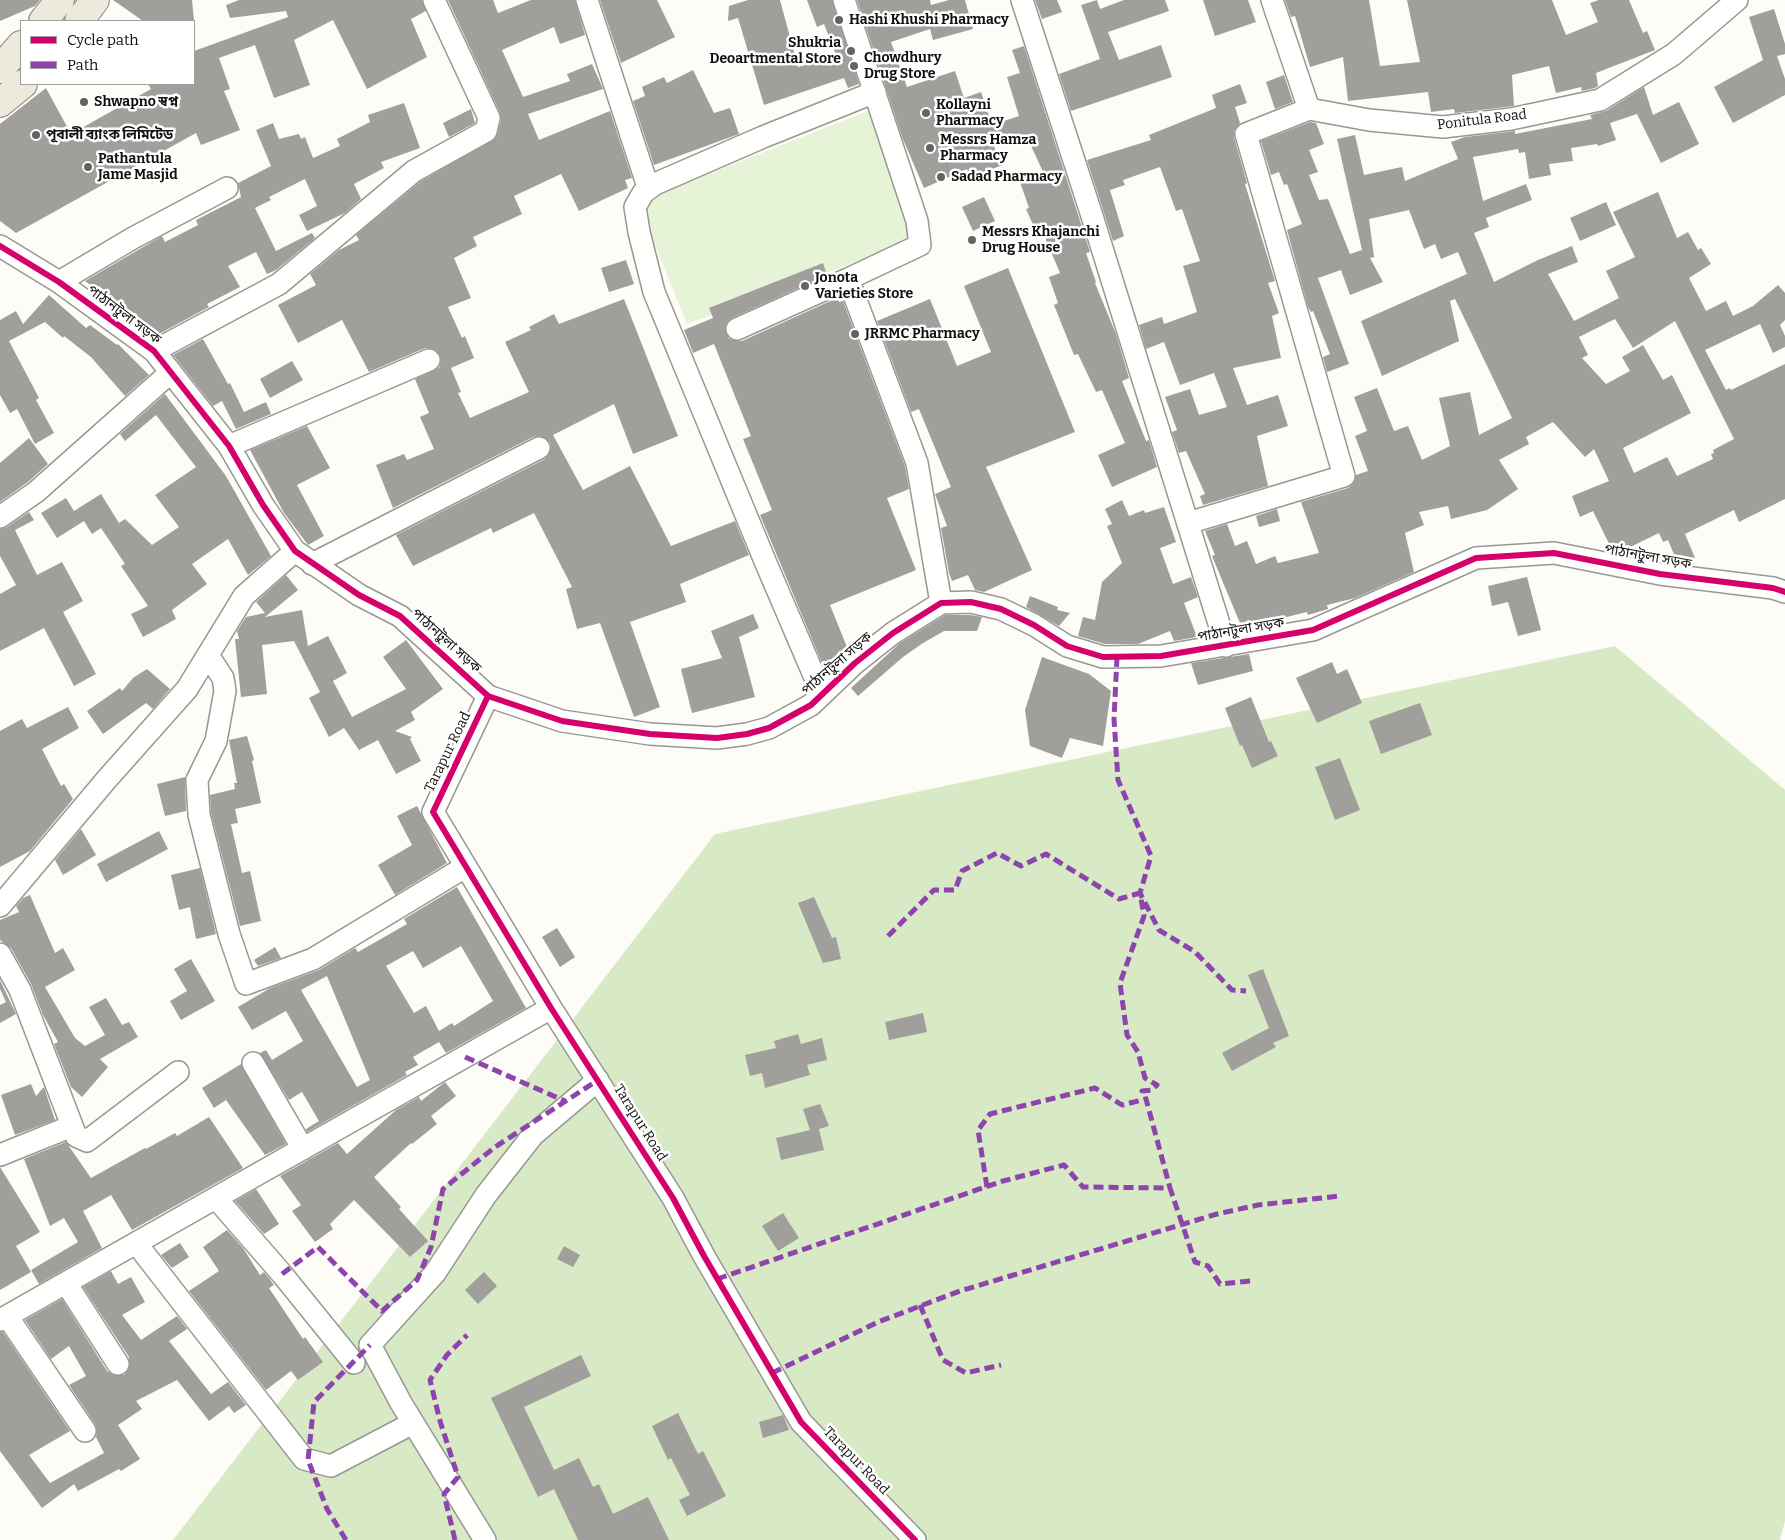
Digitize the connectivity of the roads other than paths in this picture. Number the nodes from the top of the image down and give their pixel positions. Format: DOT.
graph roads {
  1 [pos="60,0"];
  2 [pos="95,0"];
  3 [pos="434,0"];
  4 [pos="587,0"];
  5 [pos="844,0"];
  6 [pos="1022,0"];
  7 [pos="1272,0"];
  8 [pos="1737,0"];
  9 [pos="44,20"];
  10 [pos="80,20"];
  11 [pos="20,46"];
  12 [pos="0,68"];
  13 [pos="22,85"];
  14 [pos="875,92"];
  15 [pos="0,103"];
  16 [pos="1309,109"];
  17 [pos="646,181"];
  18 [pos="227,188"];
  19 [pos="0,246"];
  20 [pos="848,279"];
  21 [pos="59,282"];
  22 [pos="737,329"];
  23 [pos="154,351"];
  24 [pos="429,360"];
  25 [pos="170,372"];
  26 [pos="229,446"];
  27 [pos="538,448"];
  28 [pos="0,517"];
  29 [pos="1188,523"];
  30 [pos="294,551"];
  31 [pos="312,564"];
  32 [pos="1785,592"];
  33 [pos="941,603"];
  34 [pos="1226,646"];
  35 [pos="208,655"];
  36 [pos="822,694"];
  37 [pos="488,696"];
  38 [pos="465,867"];
  39 [pos="0,906"];
  40 [pos="0,954"];
  41 [pos="551,1008"];
  42 [pos="253,1063"];
  43 [pos="178,1072"];
  44 [pos="598,1080"];
  45 [pos="72,1126"];
  46 [pos="303,1149"];
  47 [pos="0,1155"];
  48 [pos="216,1198"];
  49 [pos="136,1243"];
  50 [pos="66,1283"];
  51 [pos="3,1318"];
  52 [pos="354,1363"];
  53 [pos="118,1364"];
  54 [pos="413,1423"];
  55 [pos="84,1431"];
  56 [pos="485,1540"];
  57 [pos="915,1540"];
  1 -- 9 [label="main road"];
  2 -- 10 [label="main road"];
  3 -- 23 [label="street"];
  4 -- 17 [label="street"];
  5 -- 14 [label="street"];
  6 -- 29 [label="street"];
  7 -- 16 [label="street"];
  8 -- 16 [label="street, Ponitula Road"];
  11 -- 12 [label="main road"];
  13 -- 15 [label="main road"];
  14 -- 20 [label="street"];
  14 -- 36 [label="street"];
  16 -- 29 [label="street"];
  18 -- 21 [label="street"];
  19 -- 21 [label="street, পাঠানটুলা সড়ক"];
  20 -- 22 [label="street"];
  20 -- 33 [label="street"];
  21 -- 23 [label="street, পাঠানটুলা সড়ক"];
  23 -- 25 [label="street, পাঠানটুলা সড়ক"];
  24 -- 26 [label="street"];
  25 -- 26 [label="street, পাঠানটুলা সড়ক"];
  25 -- 28 [label="street"];
  26 -- 30 [label="street, পাঠানটুলা সড়ক"];
  27 -- 31 [label="street"];
  29 -- 34 [label="street"];
  30 -- 31 [label="street, পাঠানটুলা সড়ক"];
  30 -- 35 [label="street"];
  31 -- 37 [label="street, পাঠানটুলা সড়ক"];
  32 -- 34 [label="street, পাঠানটুলা সড়ক"];
  33 -- 34 [label="street, পাঠানটুলা সড়ক"];
  33 -- 36 [label="street, পাঠানটুলা সড়ক"];
  35 -- 38 [label="street"];
  35 -- 39 [label="street"];
  36 -- 37 [label="street, পাঠানটুলা সড়ক"];
  37 -- 38 [label="street, Tarapur Road"];
  38 -- 41 [label="street, Tarapur Road"];
  40 -- 45 [label="street"];
  41 -- 44 [label="street, Tarapur Road"];
  41 -- 46 [label="street"];
  42 -- 46 [label="street"];
  43 -- 45 [label="street"];
  44 -- 54 [label="street"];
  44 -- 57 [label="street, Tarapur Road"];
  45 -- 47 [label="street"];
  46 -- 48 [label="street"];
  48 -- 49 [label="street"];
  48 -- 52 [label="street"];
  49 -- 50 [label="street"];
  49 -- 54 [label="street"];
  50 -- 51 [label="street"];
  50 -- 53 [label="street"];
  51 -- 55 [label="street"];
  54 -- 56 [label="street"];
}
